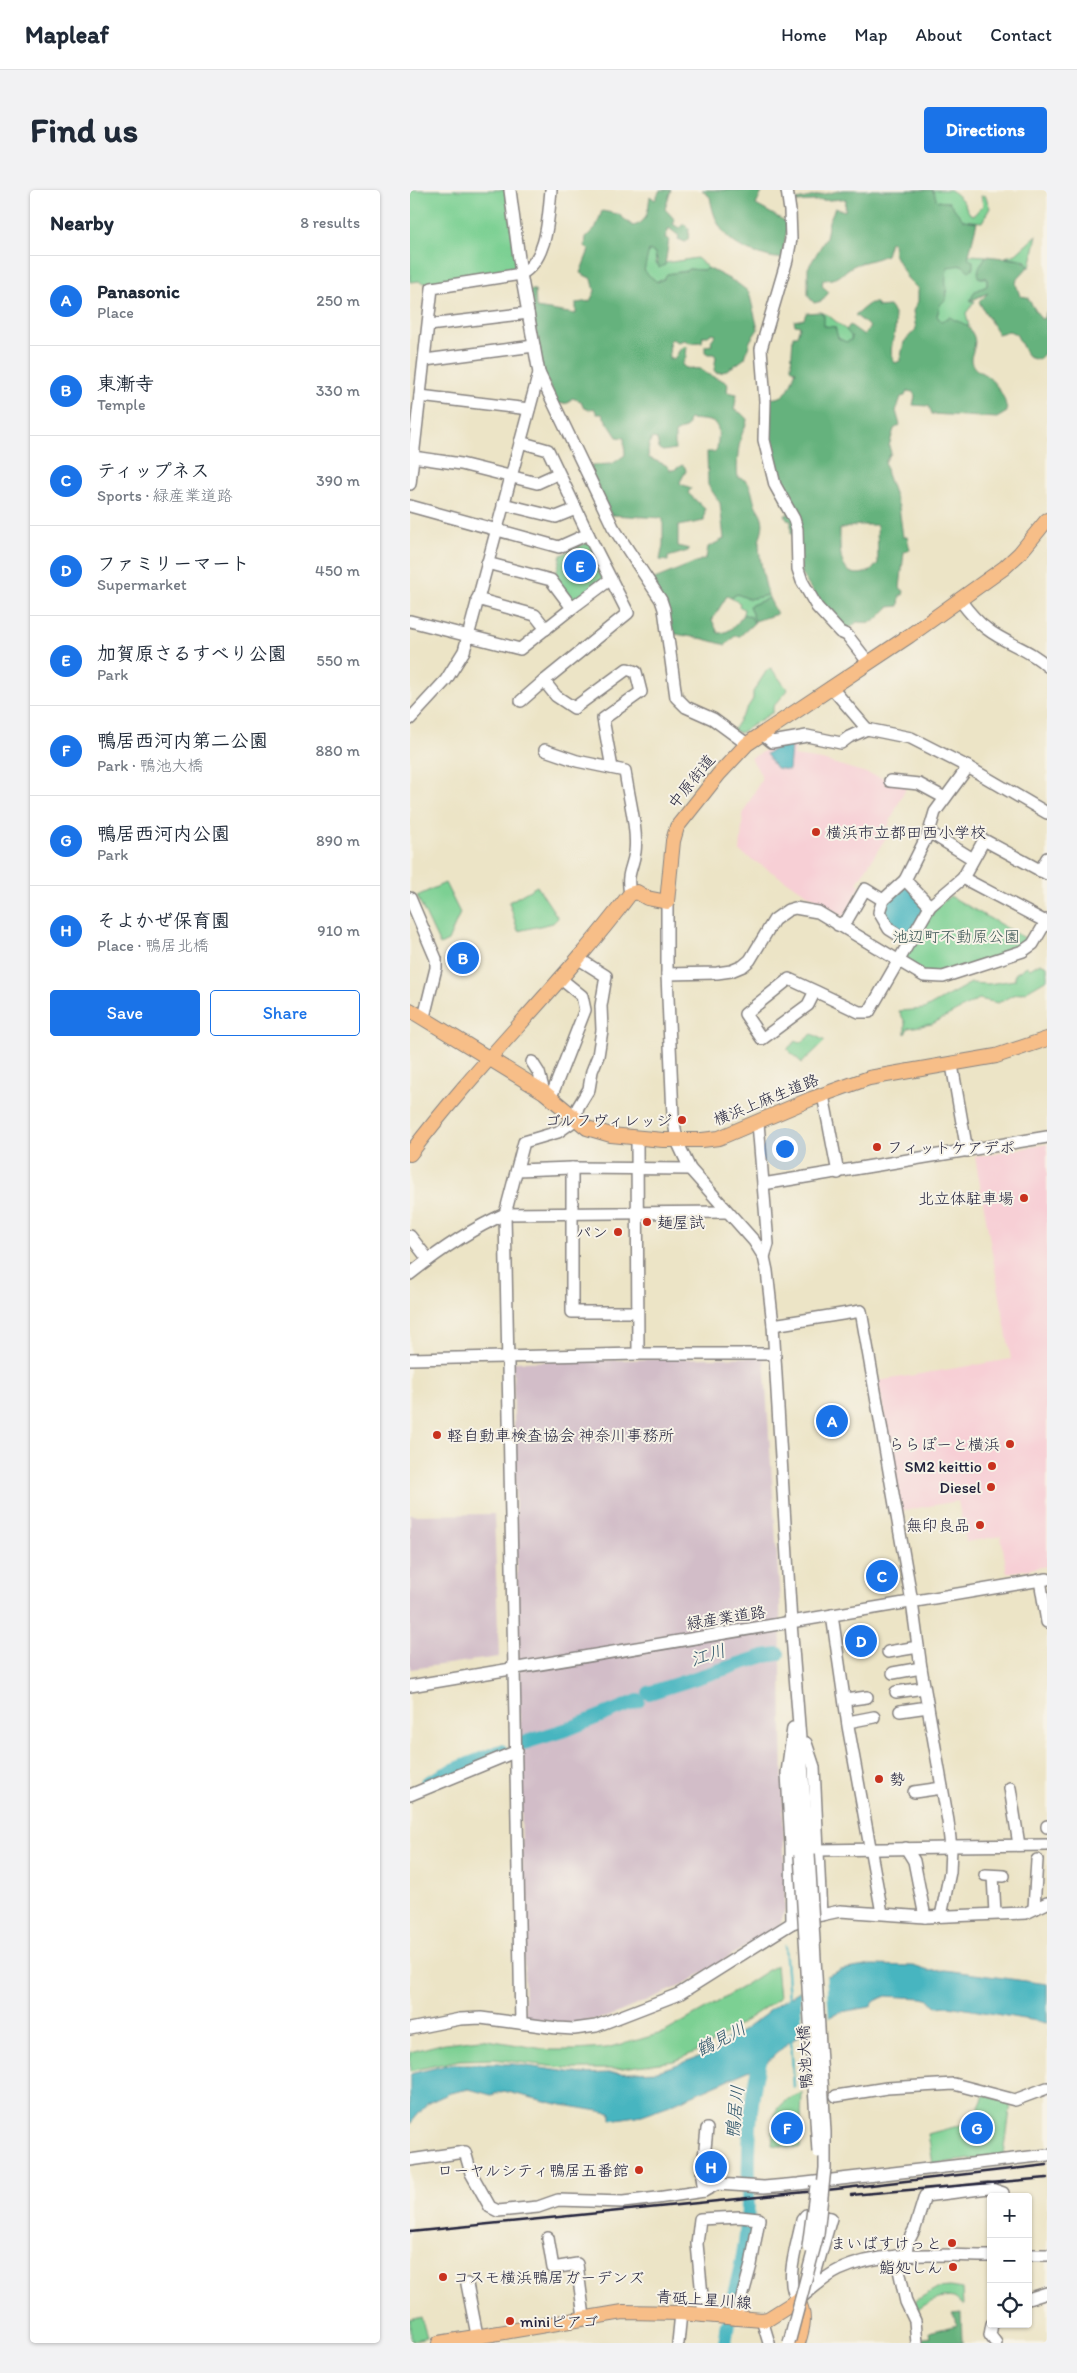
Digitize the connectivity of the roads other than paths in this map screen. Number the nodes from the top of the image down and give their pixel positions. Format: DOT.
graph roads {
  1 [pos="510,190"];
  2 [pos="551,190"];
  3 [pos="786,190"];
  4 [pos="521,274"];
  5 [pos="528,313"];
  6 [pos="429,325"];
  7 [pos="534,346"];
  8 [pos="425,360"];
  9 [pos="539,374"];
  10 [pos="420,396"];
  11 [pos="528,410"];
  12 [pos="520,442"];
  13 [pos="413,458"];
  14 [pos="557,474"];
  15 [pos="510,476"];
  16 [pos="410,484"];
  17 [pos="503,504"];
  18 [pos="410,506"];
  19 [pos="576,509"];
  20 [pos="1047,520"];
  21 [pos="496,530"];
  22 [pos="588,534"];
  23 [pos="486,563"];
  24 [pos="611,579"];
  25 [pos="477,599"];
  26 [pos="960,600"];
  27 [pos="572,608"];
  28 [pos="410,621"];
  29 [pos="546,629"];
  30 [pos="468,636"];
  31 [pos="868,662"];
  32 [pos="1047,666"];
  33 [pos="544,681"];
  34 [pos="831,687"];
  35 [pos="521,701"];
  36 [pos="410,719"];
  37 [pos="867,729"];
  38 [pos="762,734"];
  39 [pos="747,744"];
  40 [pos="545,750"];
  41 [pos="968,767"];
  42 [pos="612,768"];
  43 [pos="890,781"];
  44 [pos="946,798"];
  45 [pos="1047,813"];
  46 [pos="929,832"];
  47 [pos="1047,858"];
  48 [pos="974,859"];
  49 [pos="1044,873"];
  50 [pos="963,878"];
  51 [pos="905,880"];
  52 [pos="630,894"];
  53 [pos="410,898"];
  54 [pos="883,900"];
  55 [pos="667,902"];
  56 [pos="930,906"];
  57 [pos="1046,921"];
  58 [pos="838,925"];
  59 [pos="910,942"];
  60 [pos="579,959"];
  61 [pos="900,960"];
  62 [pos="667,974"];
  63 [pos="561,979"];
  64 [pos="815,991"];
  65 [pos="410,1010"];
  66 [pos="424,1017"];
  67 [pos="1047,1039"];
  68 [pos="489,1058"];
  69 [pos="532,1062"];
  70 [pos="952,1065"];
  71 [pos="547,1094"];
  72 [pos="823,1095"];
  73 [pos="575,1120"];
  74 [pos="758,1122"];
  75 [pos="1047,1137"];
  76 [pos="637,1138"];
  77 [pos="677,1141"];
  78 [pos="967,1151"];
  79 [pos="410,1154"];
  80 [pos="572,1168"];
  81 [pos="636,1168"];
  82 [pos="690,1169"];
  83 [pos="517,1170"];
  84 [pos="838,1174"];
  85 [pos="762,1184"];
  86 [pos="573,1212"];
  87 [pos="636,1212"];
  88 [pos="727,1212"];
  89 [pos="505,1214"];
  90 [pos="410,1236"];
  91 [pos="764,1257"];
  92 [pos="428,1259"];
  93 [pos="410,1274"];
  94 [pos="637,1312"];
  95 [pos="773,1325"];
  96 [pos="638,1354"];
  97 [pos="774,1354"];
  98 [pos="508,1358"];
  99 [pos="410,1359"];
  100 [pos="1043,1579"];
  101 [pos="912,1602"];
  102 [pos="832,1615"];
  103 [pos="791,1622"];
  104 [pos="1047,1622"];
  105 [pos="918,1647"];
  106 [pos="888,1652"];
  107 [pos="921,1668"];
  108 [pos="514,1669"];
  109 [pos="893,1673"];
  110 [pos="410,1686"];
  111 [pos="924,1688"];
  112 [pos="896,1692"];
  113 [pos="866,1698"];
  114 [pos="845,1700"];
  115 [pos="928,1707"];
  116 [pos="900,1711"];
  117 [pos="874,1717"];
  118 [pos="848,1722"];
  119 [pos="797,1727"];
  120 [pos="517,1751"];
  121 [pos="942,1788"];
  122 [pos="1010,1788"];
  123 [pos="914,1792"];
  124 [pos="410,1796"];
  125 [pos="1019,1845"];
  126 [pos="1047,1845"];
  127 [pos="951,1847"];
  128 [pos="906,1848"];
  129 [pos="871,1849"];
  130 [pos="809,1853"];
  131 [pos="1037,1860"];
  132 [pos="994,1876"];
  133 [pos="1047,1903"];
  134 [pos="1034,1908"];
  135 [pos="882,1913"];
  136 [pos="995,1913"];
  137 [pos="821,1915"];
  138 [pos="941,1916"];
  139 [pos="925,1917"];
  140 [pos="792,1923"];
  141 [pos="521,2023"];
  142 [pos="410,2029"];
  143 [pos="1047,2088"];
  144 [pos="836,2096"];
  145 [pos="707,2130"];
  146 [pos="1046,2155"];
  147 [pos="410,2160"];
  148 [pos="704,2191"];
  149 [pos="1002,2193"];
  150 [pos="548,2238"];
  151 [pos="1032,2255"];
  152 [pos="1047,2255"];
  153 [pos="900,2256"];
  154 [pos="987,2256"];
  155 [pos="468,2284"];
  156 [pos="818,2284"];
  157 [pos="1047,2293"];
  158 [pos="1032,2298"];
  159 [pos="798,2300"];
  160 [pos="680,2313"];
  161 [pos="704,2316"];
  162 [pos="584,2317"];
  163 [pos="736,2319"];
  164 [pos="762,2320"];
  165 [pos="991,2328"];
  166 [pos="477,2335"];
  167 [pos="439,2343"];
  168 [pos="678,2343"];
  169 [pos="769,2343"];
  170 [pos="781,2343"];
  171 [pos="788,2343"];
  172 [pos="798,2343"];
  173 [pos="917,2343"];
  174 [pos="996,2343"];
  1 -- 4 [label="street"];
  2 -- 4 [label="street"];
  3 -- 31 [label="street"];
  4 -- 5 [label="street"];
  4 -- 6 [label="street"];
  5 -- 6 [label="street"];
  5 -- 7 [label="street"];
  6 -- 8 [label="street"];
  7 -- 8 [label="street"];
  7 -- 9 [label="street"];
  8 -- 10 [label="street"];
  9 -- 11 [label="street"];
  9 -- 39 [label="street"];
  10 -- 11 [label="street"];
  10 -- 13 [label="street"];
  11 -- 12 [label="street"];
  12 -- 14 [label="street"];
  12 -- 15 [label="street"];
  13 -- 15 [label="street"];
  13 -- 16 [label="street"];
  14 -- 15 [label="street"];
  14 -- 19 [label="street"];
  15 -- 17 [label="street"];
  17 -- 19 [label="street"];
  17 -- 21 [label="street"];
  18 -- 21 [label="street"];
  19 -- 22 [label="street"];
  20 -- 26 [label="main road, 中原街道"];
  21 -- 22 [label="street"];
  21 -- 23 [label="street"];
  22 -- 24 [label="street"];
  23 -- 25 [label="street"];
  23 -- 27 [label="street"];
  24 -- 27 [label="street"];
  24 -- 33 [label="street"];
  25 -- 29 [label="street"];
  25 -- 30 [label="street"];
  26 -- 31 [label="main road, 中原街道"];
  26 -- 32 [label="street"];
  27 -- 29 [label="street"];
  28 -- 30 [label="street"];
  29 -- 30 [label="street"];
  30 -- 36 [label="street"];
  31 -- 34 [label="main road, 中原街道"];
  33 -- 35 [label="street"];
  33 -- 42 [label="street"];
  34 -- 37 [label="street"];
  34 -- 38 [label="main road, 中原街道"];
  37 -- 38 [label="street"];
  37 -- 41 [label="street"];
  38 -- 39 [label="main road, 中原街道"];
  39 -- 55 [label="main road, 中原街道"];
  40 -- 42 [label="street"];
  41 -- 44 [label="street"];
  41 -- 45 [label="street"];
  42 -- 52 [label="street"];
  43 -- 44 [label="street"];
  44 -- 46 [label="street"];
  46 -- 48 [label="street"];
  46 -- 51 [label="street"];
  47 -- 49 [label="street"];
  48 -- 49 [label="street"];
  48 -- 50 [label="street"];
  50 -- 56 [label="street"];
  50 -- 57 [label="street"];
  51 -- 54 [label="street"];
  51 -- 56 [label="street"];
  52 -- 55 [label="main road"];
  52 -- 60 [label="main road"];
  53 -- 66 [label="street"];
  54 -- 58 [label="street"];
  54 -- 59 [label="street"];
  55 -- 62 [label="street"];
  56 -- 59 [label="street"];
  57 -- 61 [label="street"];
  58 -- 61 [label="street"];
  58 -- 62 [label="street"];
  59 -- 61 [label="street"];
  60 -- 63 [label="main road"];
  60 -- 73 [label="street"];
  61 -- 64 [label="street"];
  62 -- 77 [label="street"];
  63 -- 68 [label="main road"];
  63 -- 71 [label="street"];
  64 -- 64 [label="street"];
  65 -- 66 [label="main road, 横浜上麻生道路"];
  66 -- 68 [label="main road, 横浜上麻生道路"];
  67 -- 70 [label="main road, 横浜上麻生道路"];
  68 -- 71 [label="main road, 横浜上麻生道路"];
  68 -- 79 [label="main road"];
  69 -- 71 [label="street"];
  70 -- 72 [label="main road, 横浜上麻生道路"];
  70 -- 78 [label="street"];
  71 -- 73 [label="main road, 横浜上麻生道路"];
  72 -- 74 [label="main road, 横浜上麻生道路"];
  72 -- 84 [label="street"];
  73 -- 76 [label="main road, 横浜上麻生道路"];
  73 -- 83 [label="street"];
  74 -- 77 [label="main road, 横浜上麻生道路"];
  74 -- 85 [label="street"];
  75 -- 78 [label="street"];
  76 -- 77 [label="main road, 横浜上麻生道路"];
  76 -- 81 [label="street"];
  77 -- 82 [label="street"];
  78 -- 84 [label="street"];
  80 -- 81 [label="street"];
  80 -- 83 [label="street"];
  80 -- 86 [label="street"];
  81 -- 82 [label="street"];
  81 -- 87 [label="street"];
  82 -- 88 [label="street"];
  83 -- 89 [label="street"];
  84 -- 85 [label="street"];
  85 -- 91 [label="street"];
  86 -- 87 [label="street"];
  86 -- 89 [label="street"];
  86 -- 94 [label="street"];
  87 -- 88 [label="street"];
  87 -- 94 [label="street"];
  88 -- 91 [label="street"];
  89 -- 92 [label="street"];
  89 -- 98 [label="street"];
  90 -- 92 [label="street"];
  91 -- 95 [label="street"];
  92 -- 93 [label="street"];
  94 -- 96 [label="street"];
  95 -- 97 [label="street"];
  95 -- 101 [label="street"];
  96 -- 97 [label="street"];
  96 -- 98 [label="street"];
  97 -- 103 [label="street"];
  98 -- 99 [label="street"];
  98 -- 108 [label="street"];
  100 -- 101 [label="street, 緑産業道路"];
  100 -- 104 [label="street"];
  101 -- 102 [label="street, 緑産業道路"];
  101 -- 105 [label="street"];
  102 -- 103 [label="street, 緑産業道路"];
  102 -- 114 [label="street"];
  103 -- 108 [label="street, 緑産業道路"];
  103 -- 119 [label="street"];
  105 -- 106 [label="street"];
  105 -- 107 [label="street"];
  107 -- 109 [label="street"];
  107 -- 111 [label="street"];
  108 -- 110 [label="street, 緑産業道路"];
  108 -- 120 [label="street"];
  111 -- 112 [label="street"];
  111 -- 115 [label="street"];
  113 -- 114 [label="street"];
  114 -- 118 [label="street"];
  115 -- 116 [label="street"];
  115 -- 121 [label="street"];
  117 -- 118 [label="street"];
  118 -- 129 [label="street"];
  119 -- 130 [label="street"];
  119 -- 130 [label="street"];
  119 -- 140 [label="street"];
  120 -- 124 [label="street"];
  120 -- 141 [label="street"];
  121 -- 123 [label="street"];
  121 -- 127 [label="street"];
  122 -- 125 [label="street"];
  125 -- 126 [label="street"];
  125 -- 127 [label="street"];
  127 -- 128 [label="street"];
  127 -- 138 [label="street"];
  128 -- 129 [label="street"];
  128 -- 139 [label="street"];
  129 -- 130 [label="street"];
  129 -- 135 [label="street"];
  130 -- 137 [label="street"];
  130 -- 170 [label="street, 鴨池大橋, bridge"];
  130 -- 171 [label="street, 鴨池大橋, bridge"];
  131 -- 134 [label="street"];
  132 -- 136 [label="street"];
  133 -- 134 [label="street"];
  134 -- 136 [label="street"];
  135 -- 137 [label="street"];
  135 -- 139 [label="street"];
  136 -- 138 [label="street"];
  137 -- 140 [label="street"];
  138 -- 139 [label="street"];
  140 -- 141 [label="street"];
  141 -- 142 [label="street"];
  143 -- 144 [label="street"];
  145 -- 148 [label="street"];
  146 -- 148 [label="street"];
  147 -- 148 [label="street"];
  149 -- 153 [label="street"];
  150 -- 162 [label="street"];
  151 -- 152 [label="street"];
  153 -- 154 [label="street"];
  153 -- 156 [label="street"];
  153 -- 173 [label="street"];
  155 -- 166 [label="street"];
  156 -- 159 [label="street"];
  156 -- 159 [label="street"];
  157 -- 158 [label="street"];
  159 -- 164 [label="main road, 青砥上星川線"];
  159 -- 172 [label="main road"];
  160 -- 161 [label="main road, 青砥上星川線"];
  160 -- 162 [label="main road, 青砥上星川線"];
  160 -- 168 [label="street"];
  161 -- 163 [label="main road, 青砥上星川線"];
  161 -- 163 [label="street"];
  162 -- 166 [label="main road, 青砥上星川線"];
  163 -- 164 [label="main road, 青砥上星川線"];
  164 -- 169 [label="street"];
  165 -- 174 [label="street"];
  166 -- 167 [label="main road, 青砥上星川線"];
}
